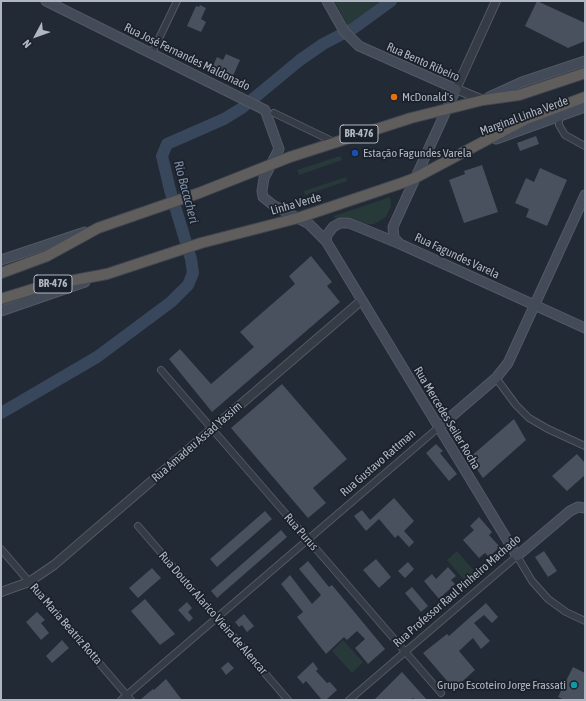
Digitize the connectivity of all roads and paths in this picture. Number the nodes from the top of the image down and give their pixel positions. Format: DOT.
graph roads {
  1 [pos="46,1"];
  2 [pos="178,1"];
  3 [pos="327,1"];
  4 [pos="496,1"];
  5 [pos="152,53"];
  6 [pos="585,61"];
  7 [pos="585,73"];
  8 [pos="456,89"];
  9 [pos="585,97"];
  10 [pos="483,100"];
  11 [pos="585,107"];
  12 [pos="447,108"];
  13 [pos="274,113"];
  14 [pos="560,116"];
  15 [pos="334,142"];
  16 [pos="585,146"];
  17 [pos="470,148"];
  18 [pos="271,164"];
  19 [pos="415,178"];
  20 [pos="585,195"];
  21 [pos="298,218"];
  22 [pos="98,228"];
  23 [pos="326,242"];
  24 [pos="400,244"];
  25 [pos="1,260"];
  26 [pos="1,274"];
  27 [pos="107,274"];
  28 [pos="1,300"];
  29 [pos="362,300"];
  30 [pos="535,305"];
  31 [pos="1,311"];
  32 [pos="585,328"];
  33 [pos="161,370"];
  34 [pos="496,378"];
  35 [pos="439,427"];
  36 [pos="212,429"];
  37 [pos="585,446"];
  38 [pos="585,508"];
  39 [pos="138,526"];
  40 [pos="308,540"];
  41 [pos="1,549"];
  42 [pos="517,556"];
  43 [pos="29,582"];
  44 [pos="1,592"];
  45 [pos="217,618"];
  46 [pos="585,621"];
  47 [pos="405,652"];
  48 [pos="441,693"];
  49 [pos="129,698"];
  50 [pos="121,700"];
  51 [pos="288,700"];
  52 [pos="349,700"];
  1 -- 5 [label="main road, Rua José Fernandes Maldonado"];
  2 -- 5 [label="street"];
  3 -- 8 [label="main road, Rua Bento Ribeiro"];
  4 -- 8 [label="street"];
  5 -- 18 [label="main road, Rua José Fernandes Maldonado"];
  6 -- 10 [label="main road"];
  7 -- 10 [label="highway, BR-476"];
  8 -- 10 [label="street, Rua Bento Ribeiro"];
  8 -- 12 [label="main road"];
  9 -- 17 [label="highway, Linha Verde / BR-476"];
  10 -- 12 [label="highway, BR-476"];
  11 -- 14 [label="main road, Marginal Linha Verde"];
  12 -- 15 [label="highway, BR-476"];
  12 -- 19 [label="main road"];
  13 -- 15 [label="street"];
  14 -- 16 [label="street"];
  14 -- 17 [label="main road, Marginal Linha Verde"];
  15 -- 18 [label="highway, BR-476"];
  17 -- 19 [label="highway, Linha Verde / BR-476"];
  18 -- 21 [label="main road, Rua José Fernandes Maldonado"];
  18 -- 22 [label="highway, BR-476"];
  19 -- 21 [label="highway, Linha Verde / BR-476"];
  19 -- 24 [label="main road"];
  20 -- 30 [label="main road, Rua Gustavo Rattman"];
  21 -- 23 [label="main road, Rua Mercedes Seiler Rocha"];
  21 -- 27 [label="highway, Linha Verde / BR-476"];
  22 -- 25 [label="main road"];
  22 -- 26 [label="highway, BR-476"];
  23 -- 24 [label="main road, Rua Fagundes Varela"];
  23 -- 29 [label="main road, Rua Mercedes Seiler Rocha"];
  24 -- 30 [label="main road, Rua Fagundes Varela"];
  27 -- 28 [label="highway, Linha Verde / BR-476"];
  27 -- 31 [label="main road"];
  29 -- 35 [label="main road, Rua Mercedes Seiler Rocha"];
  29 -- 36 [label="street, Rua Amadeu Assad Yassim"];
  30 -- 32 [label="main road, Rua Fagundes Varela"];
  30 -- 34 [label="main road, Rua Gustavo Rattman"];
  33 -- 36 [label="street, Rua Purus"];
  34 -- 35 [label="main road, Rua Gustavo Rattman"];
  34 -- 37 [label="street"];
  35 -- 40 [label="street, Rua Gustavo Rattman"];
  35 -- 42 [label="main road, Rua Mercedes Seiler Rocha"];
  36 -- 40 [label="street, Rua Purus"];
  36 -- 43 [label="street, Rua Amadeu Assad Yassim"];
  38 -- 42 [label="main road, Rua Professor Raul Pinheiro Machado"];
  39 -- 45 [label="street, Rua Doutor Alarico Vieira de Alencar"];
  40 -- 45 [label="street, Rua Gustavo Rattman"];
  40 -- 47 [label="street, Rua Purus"];
  41 -- 43 [label="street, Rua Maria Beatriz Rotta"];
  42 -- 46 [label="street, Rua Mercedes Seiler Rocha"];
  42 -- 47 [label="street, Rua Professor Raul Pinheiro Machado"];
  43 -- 44 [label="street, Rua Amadeu Assad Yassim"];
  43 -- 49 [label="street, Rua Maria Beatriz Rotta"];
  45 -- 49 [label="street, Rua Gustavo Rattman"];
  45 -- 51 [label="street, Rua Doutor Alarico Vieira de Alencar"];
  47 -- 48 [label="street, Rua Purus"];
  47 -- 52 [label="street, Rua Professor Raul Pinheiro Machado"];
  49 -- 50 [label="street, Rua Gustavo Rattman"];
}
